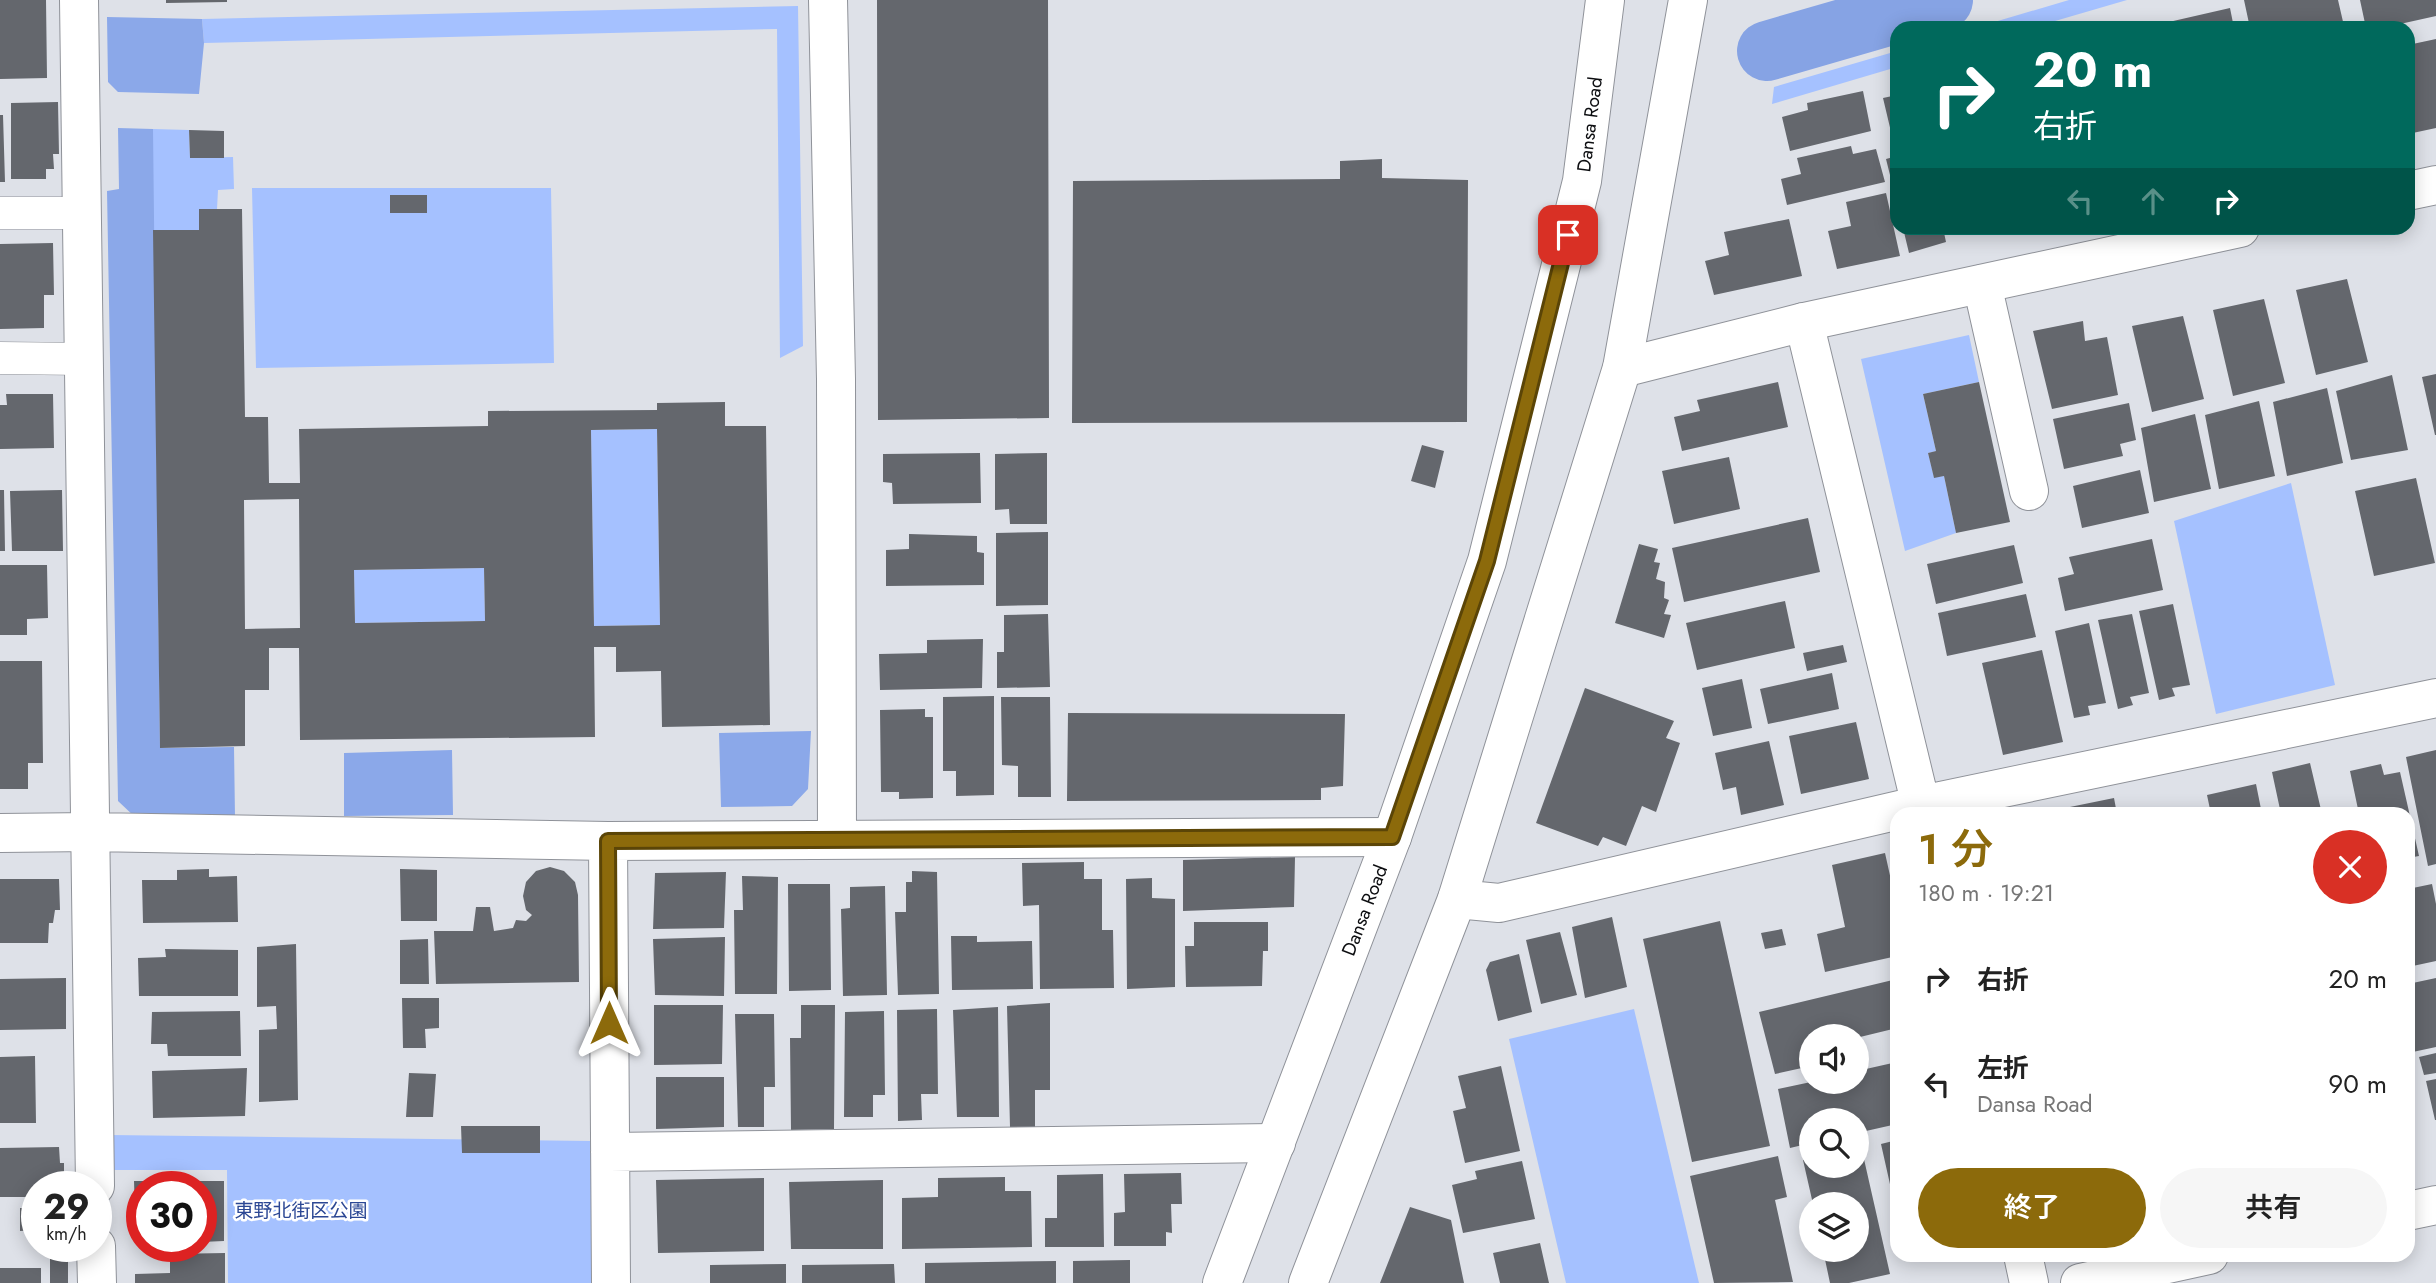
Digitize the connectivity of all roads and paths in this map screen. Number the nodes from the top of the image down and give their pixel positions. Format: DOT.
graph roads {
  1 [pos="79,0"];
  2 [pos="828,0"];
  3 [pos="1605,0"];
  4 [pos="1688,0"];
  5 [pos="2436,185"];
  6 [pos="2415,190"];
  7 [pos="0,213"];
  8 [pos="83,213"];
  9 [pos="2208,235"];
  10 [pos="1982,284"];
  11 [pos="1804,322"];
  12 [pos="0,358"];
  13 [pos="85,359"];
  14 [pos="1622,368"];
  15 [pos="2029,491"];
  16 [pos="2436,698"];
  17 [pos="1922,807"];
  18 [pos="1931,807"];
  19 [pos="1890,816"];
  20 [pos="91,832"];
  21 [pos="0,833"];
  22 [pos="1392,837"];
  23 [pos="837,840"];
  24 [pos="608,841"];
  25 [pos="1457,899"];
  26 [pos="1276,1143"];
  27 [pos="610,1152"];
  28 [pos="95,1171"];
  29 [pos="2436,1205"];
  30 [pos="2415,1210"];
  31 [pos="96,1262"];
  32 [pos="2024,1262"];
  33 [pos="2176,1262"];
  34 [pos="97,1283"];
  35 [pos="611,1283"];
  36 [pos="1222,1283"];
  37 [pos="1308,1283"];
  38 [pos="2029,1283"];
  39 [pos="2081,1283"];
  1 -- 8 [label="street"];
  2 -- 23 [label="street"];
  3 -- 22 [label="street, Dansa Road"];
  4 -- 14 [label="street"];
  5 -- 6 [label="street"];
  7 -- 8 [label="lane"];
  8 -- 13 [label="street"];
  9 -- 10 [label="street"];
  10 -- 11 [label="street"];
  10 -- 15 [label="street"];
  11 -- 14 [label="street"];
  11 -- 17 [label="street"];
  12 -- 13 [label="lane"];
  13 -- 20 [label="street"];
  14 -- 25 [label="street"];
  16 -- 18 [label="street"];
  19 -- 25 [label="street"];
  20 -- 21 [label="street"];
  20 -- 24 [label="street"];
  20 -- 28 [label="street"];
  22 -- 23 [label="street"];
  22 -- 26 [label="street, Dansa Road"];
  23 -- 24 [label="street"];
  24 -- 27 [label="street"];
  25 -- 37 [label="street"];
  26 -- 27 [label="street"];
  26 -- 36 [label="street, Dansa Road"];
  27 -- 35 [label="street"];
  29 -- 30 [label="street"];
  31 -- 34 [label="street"];
  32 -- 38 [label="street"];
  33 -- 39 [label="street"];
}
